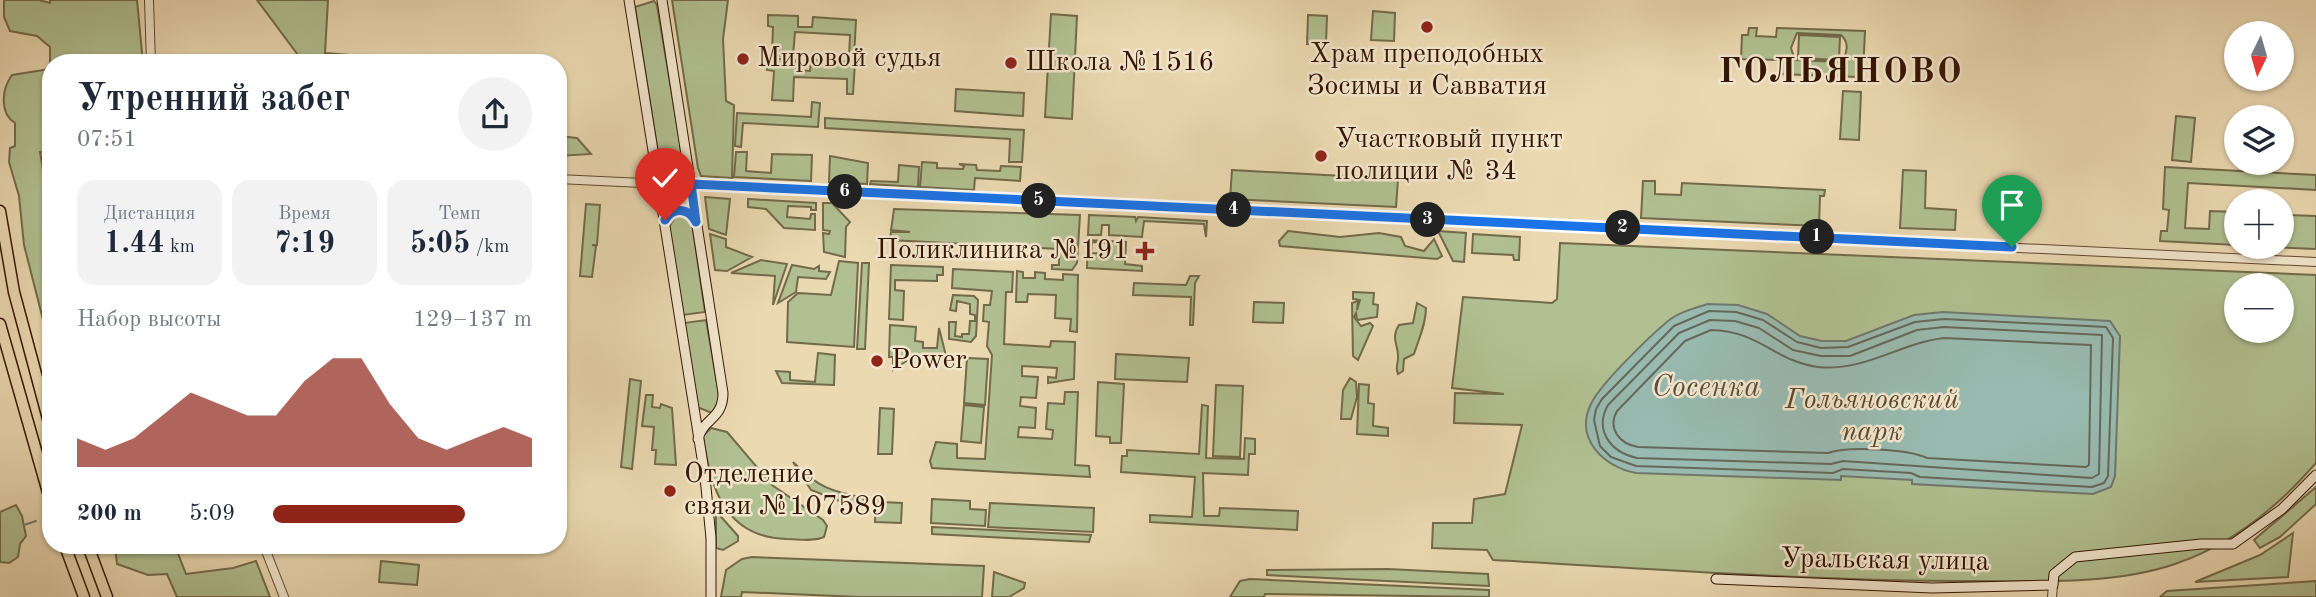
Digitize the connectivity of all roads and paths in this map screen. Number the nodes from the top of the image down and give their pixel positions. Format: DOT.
graph roads {
  1 [pos="149,0"];
  2 [pos="629,0"];
  3 [pos="662,0"];
  4 [pos="151,54"];
  5 [pos="567,178"];
  6 [pos="657,183"];
  7 [pos="691,184"];
  8 [pos="0,211"];
  9 [pos="696,222"];
  10 [pos="664,226"];
  11 [pos="2316,262"];
  12 [pos="0,324"];
  13 [pos="42,396"];
  14 [pos="693,406"];
  15 [pos="714,418"];
  16 [pos="698,441"];
  17 [pos="42,471"];
  18 [pos="2316,475"];
  19 [pos="68,554"];
  20 [pos="91,554"];
  21 [pos="267,554"];
  22 [pos="1716,579"];
  23 [pos="2053,585"];
  24 [pos="84,597"];
  25 [pos="107,597"];
  26 [pos="284,597"];
  27 [pos="711,597"];
  28 [pos="2052,597"];
  1 -- 4 [label="street"];
  2 -- 6 [label="main road"];
  3 -- 7 [label="main road"];
  5 -- 6 [label="street"];
  6 -- 7 [label="street"];
  6 -- 10 [label="main road"];
  7 -- 9 [label="main road"];
  7 -- 11 [label="street"];
  8 -- 13 [label="highway"];
  9 -- 10 [label="main road"];
  9 -- 15 [label="main road"];
  10 -- 14 [label="main road"];
  12 -- 17 [label="highway"];
  14 -- 15 [label="main road"];
  14 -- 16 [label="main road"];
  15 -- 16 [label="main road"];
  16 -- 27 [label="main road"];
  18 -- 23 [label="main road"];
  19 -- 24 [label="highway"];
  20 -- 25 [label="highway"];
  21 -- 26 [label="street"];
  22 -- 23 [label="main road, Уральская улица"];
  23 -- 28 [label="street"];
}
